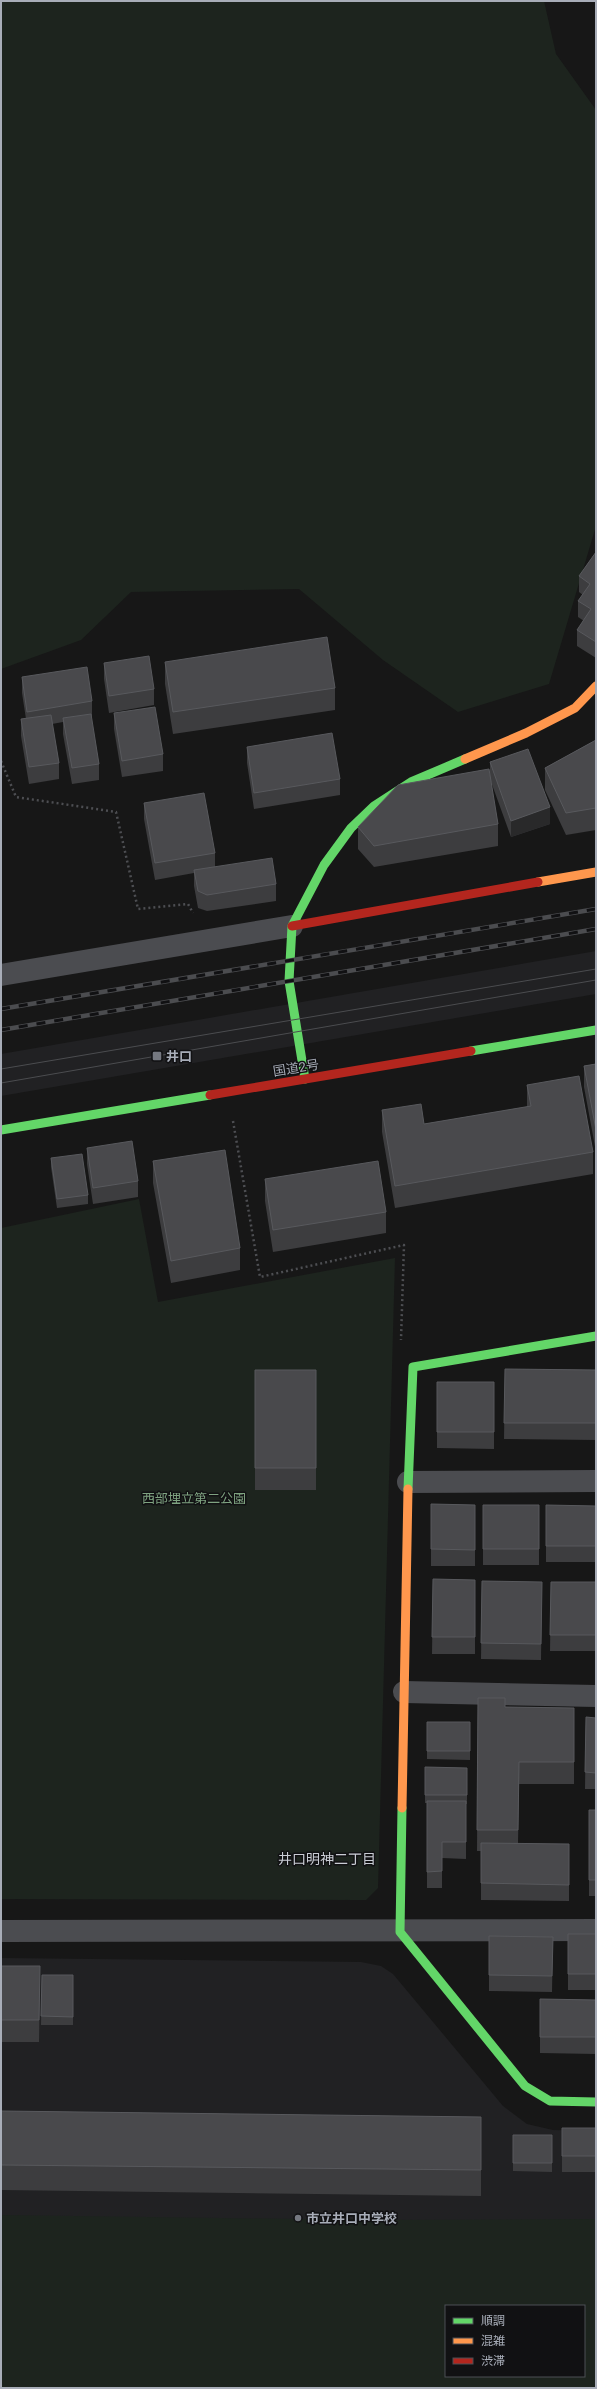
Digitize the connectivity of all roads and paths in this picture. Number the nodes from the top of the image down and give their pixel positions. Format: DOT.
graph roads {
  1 [pos="596,686"];
  2 [pos="1,761"];
  3 [pos="596,872"];
  4 [pos="188,904"];
  5 [pos="292,926"];
  6 [pos="1,975"];
  7 [pos="596,1030"];
  8 [pos="305,1079"];
  9 [pos="228,1092"];
  10 [pos="1,1130"];
  11 [pos="596,1336"];
  12 [pos="401,1347"];
  13 [pos="596,1481"];
  14 [pos="408,1482"];
  15 [pos="404,1692"];
  16 [pos="596,1696"];
  17 [pos="596,1930"];
  18 [pos="1,1931"];
  19 [pos="400,1932"];
  20 [pos="596,2102"];
  1 -- 5 [label="main road"];
  2 -- 4 [label="path"];
  3 -- 5 [label="main road"];
  5 -- 6 [label="street"];
  5 -- 8 [label="main road"];
  7 -- 8 [label="main road, 国道2号"];
  8 -- 9 [label="main road, 国道2号"];
  9 -- 10 [label="main road, 国道2号"];
  9 -- 12 [label="path"];
  11 -- 14 [label="main road"];
  13 -- 14 [label="street"];
  14 -- 15 [label="main road"];
  15 -- 16 [label="street"];
  15 -- 19 [label="main road"];
  17 -- 19 [label="street"];
  18 -- 19 [label="street"];
  19 -- 20 [label="main road"];
}
